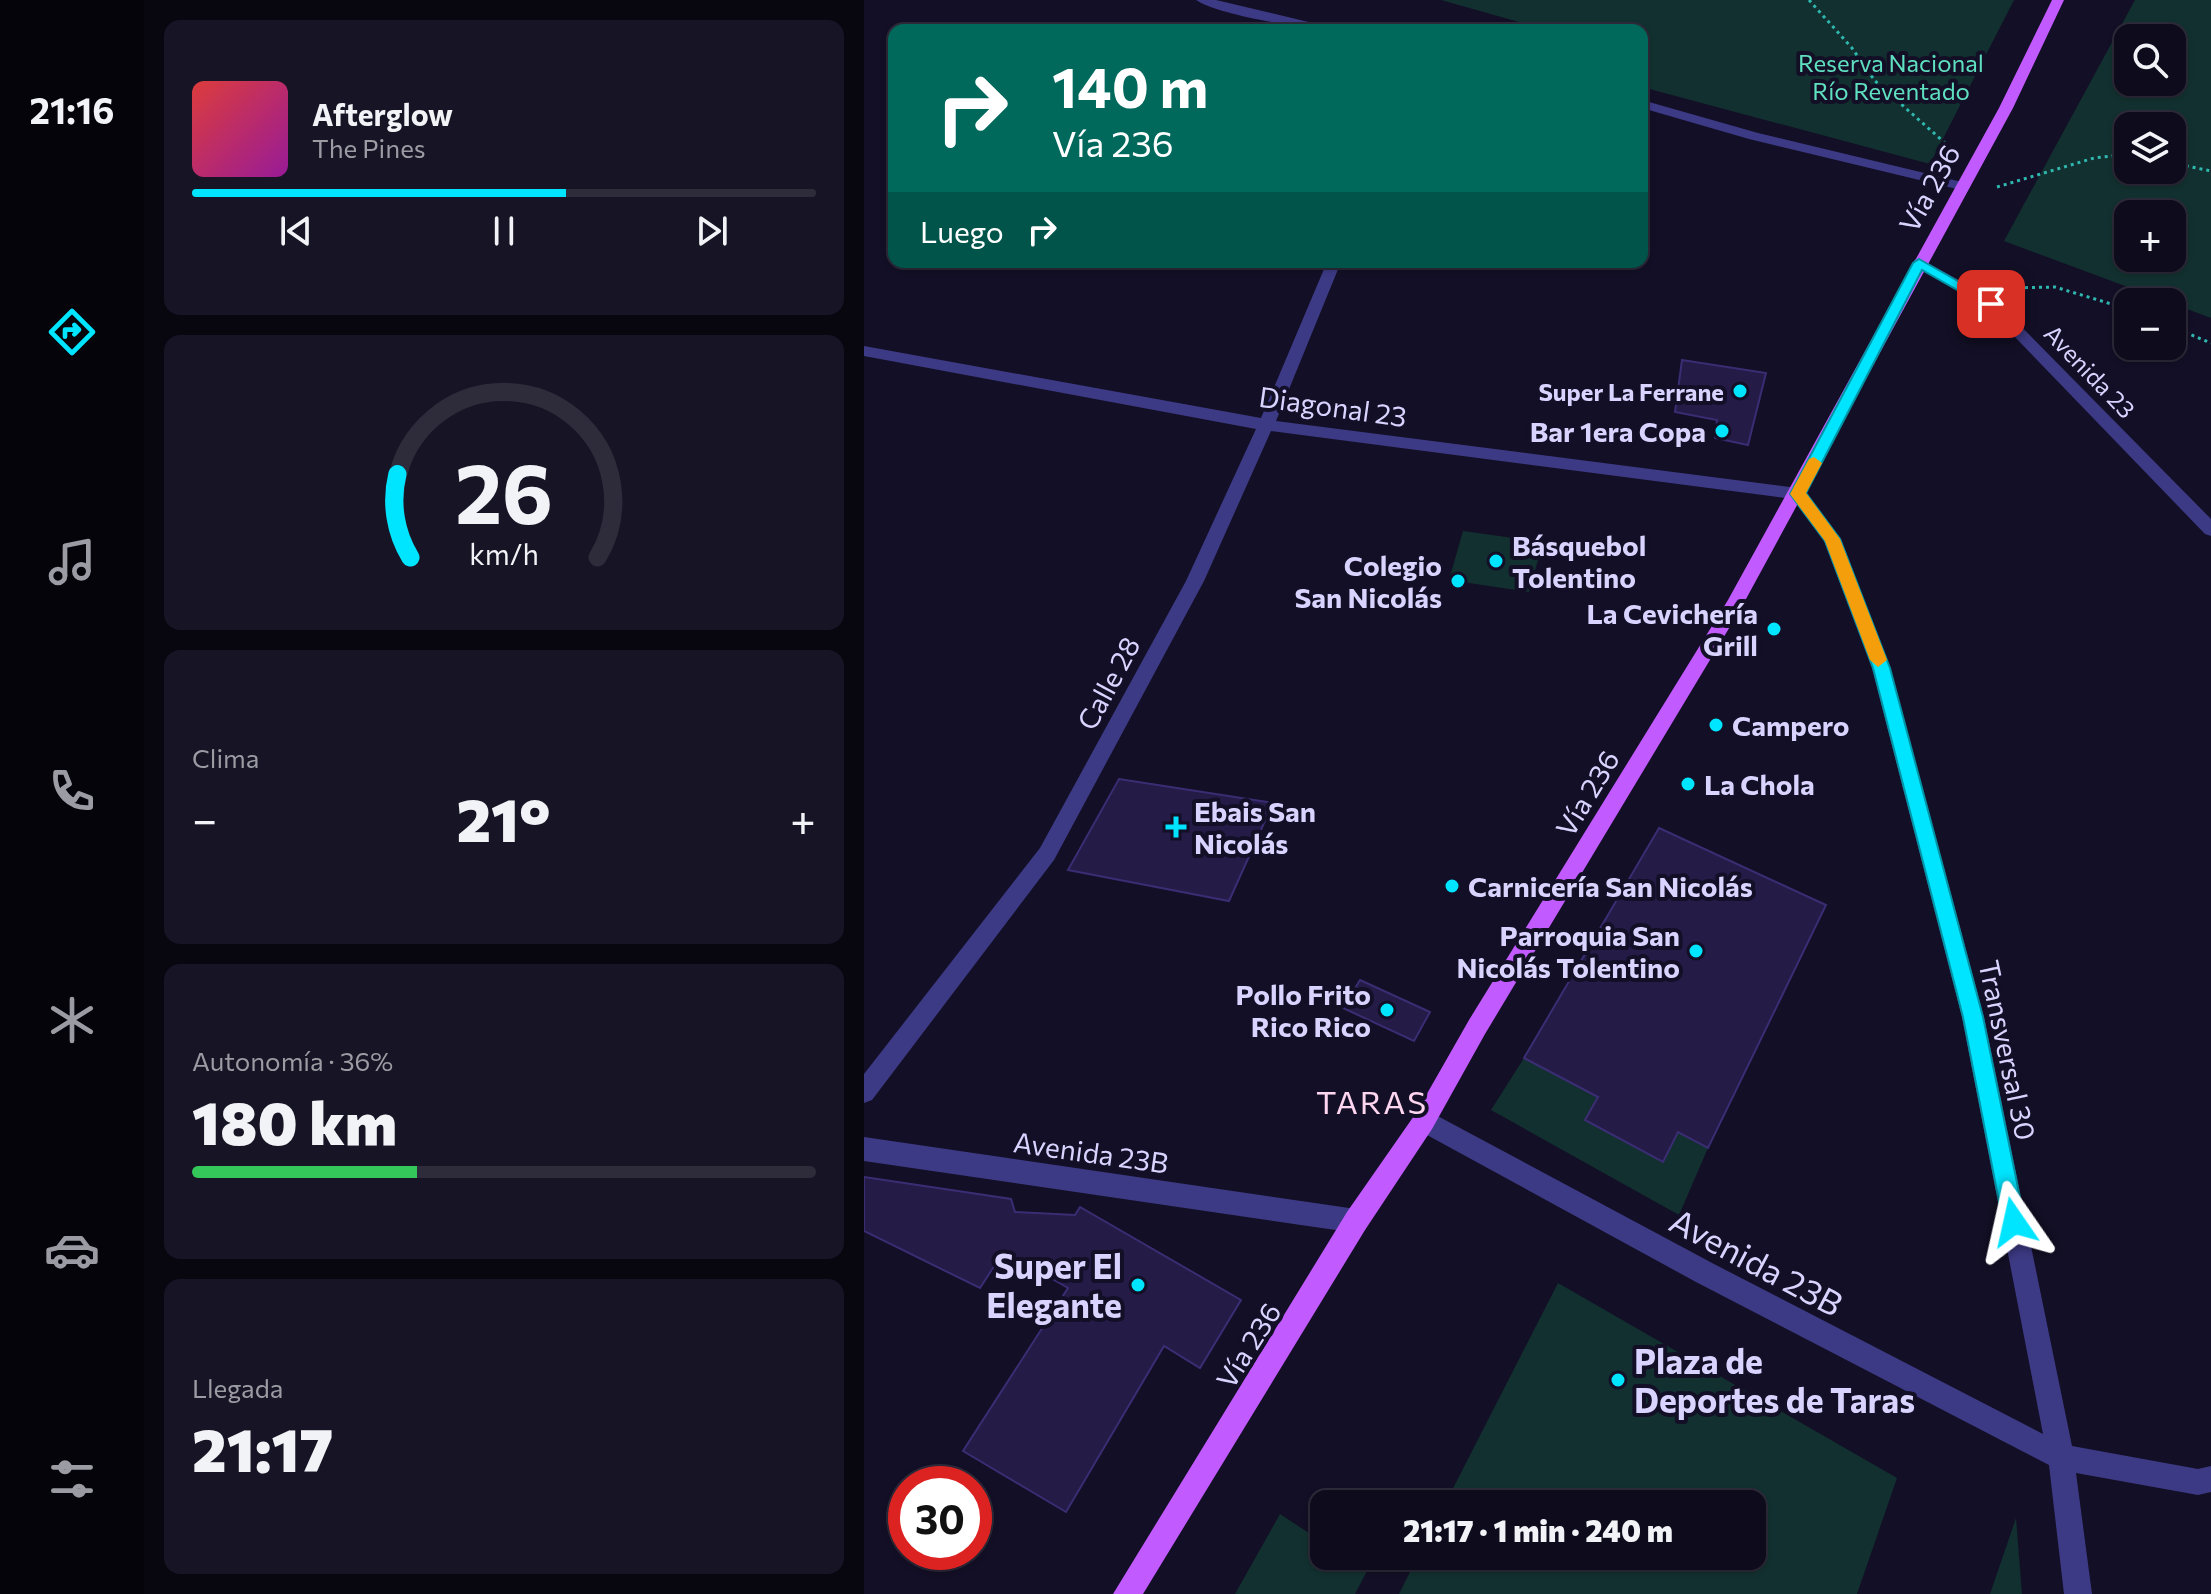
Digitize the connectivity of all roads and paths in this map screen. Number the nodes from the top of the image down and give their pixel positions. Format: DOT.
graph roads {
  1 [pos="1202,0"];
  2 [pos="1809,0"];
  3 [pos="2058,0"];
  4 [pos="1302,24"];
  5 [pos="1648,106"];
  6 [pos="1956,153"];
  7 [pos="2114,154"];
  8 [pos="2186,166"];
  9 [pos="2211,171"];
  10 [pos="1961,186"];
  11 [pos="1997,187"];
  12 [pos="1919,263"];
  13 [pos="1331,268"];
  14 [pos="1966,289"];
  15 [pos="2114,305"];
  16 [pos="2186,333"];
  17 [pos="2211,343"];
  18 [pos="864,351"];
  19 [pos="1266,425"];
  20 [pos="1798,494"];
  21 [pos="2211,530"];
  22 [pos="864,1092"];
  23 [pos="1424,1121"];
  24 [pos="864,1149"];
  25 [pos="1356,1221"];
  26 [pos="2061,1457"];
  27 [pos="2211,1479"];
  28 [pos="1127,1594"];
  29 [pos="2078,1594"];
  1 -- 4 [label="street"];
  2 -- 6 [label="path"];
  3 -- 10 [label="main road, Vía 236"];
  5 -- 10 [label="street"];
  7 -- 11 [label="path"];
  8 -- 9 [label="path"];
  10 -- 12 [label="main road, Vía 236"];
  12 -- 14 [label="street, Avenida 23"];
  12 -- 20 [label="main road, Vía 236"];
  13 -- 19 [label="street, Calle 28"];
  14 -- 15 [label="path"];
  14 -- 21 [label="street, Avenida 23"];
  16 -- 17 [label="path"];
  18 -- 19 [label="street, Diagonal 23"];
  19 -- 20 [label="street, Diagonal 23"];
  19 -- 22 [label="street, Calle 28"];
  20 -- 23 [label="main road, Vía 236"];
  20 -- 26 [label="street, Transversal 30"];
  23 -- 25 [label="main road, Vía 236"];
  23 -- 26 [label="street, Avenida 23B"];
  24 -- 25 [label="street, Avenida 23B"];
  25 -- 28 [label="main road, Vía 236"];
  26 -- 27 [label="street, Avenida 23B"];
  26 -- 29 [label="street, Transversal 30"];
}
